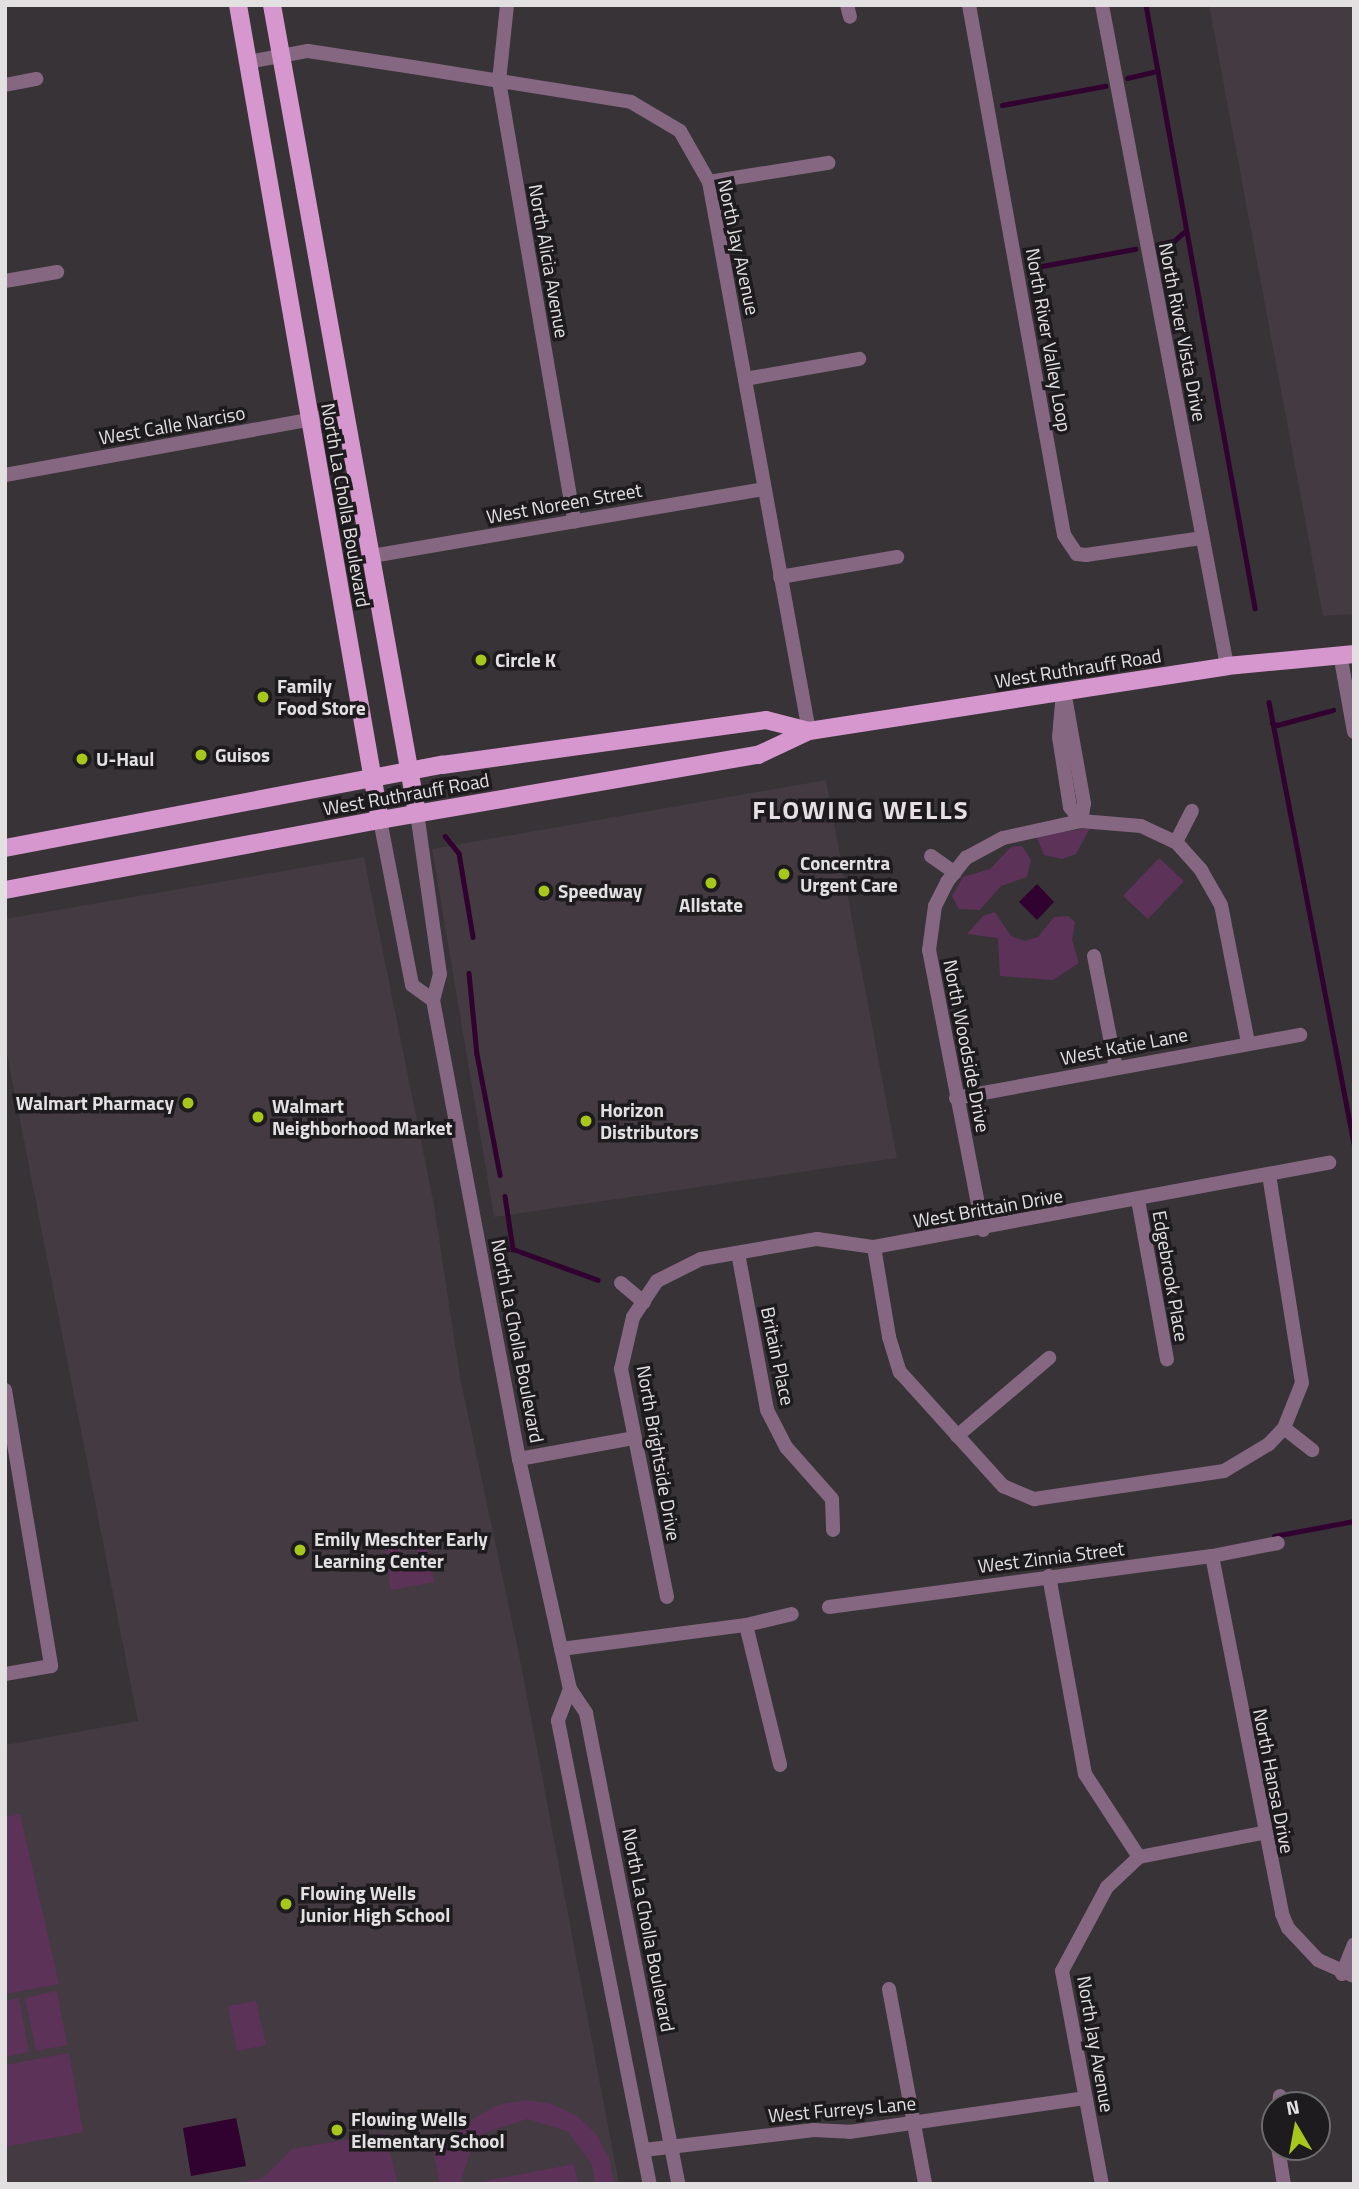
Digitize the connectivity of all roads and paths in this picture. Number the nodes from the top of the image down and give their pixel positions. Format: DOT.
graph roads {
  1 [pos="238,5"];
  2 [pos="272,5"];
  3 [pos="507,5"];
  4 [pos="969,5"];
  5 [pos="1102,5"];
  6 [pos="282,56"];
  7 [pos="248,62"];
  8 [pos="36,79"];
  9 [pos="499,81"];
  10 [pos="5,85"];
  11 [pos="828,163"];
  12 [pos="709,182"];
  13 [pos="57,272"];
  14 [pos="5,281"];
  15 [pos="859,359"];
  16 [pos="745,379"];
  17 [pos="346,413"];
  18 [pos="310,419"];
  19 [pos="5,475"];
  20 [pos="763,489"];
  21 [pos="574,522"];
  22 [pos="1201,538"];
  23 [pos="372,556"];
  24 [pos="897,556"];
  25 [pos="779,577"];
  26 [pos="1347,654"];
  27 [pos="1227,666"];
  28 [pos="1063,692"];
  29 [pos="809,731"];
  30 [pos="1354,732"];
  31 [pos="410,771"];
  32 [pos="372,778"];
  33 [pos="1192,811"];
  34 [pos="417,814"];
  35 [pos="380,820"];
  36 [pos="1081,821"];
  37 [pos="1176,842"];
  38 [pos="5,848"];
  39 [pos="932,856"];
  40 [pos="955,873"];
  41 [pos="5,890"];
  42 [pos="1094,956"];
  43 [pos="433,1000"];
  44 [pos="1300,1035"];
  45 [pos="1248,1042"];
  46 [pos="1116,1068"];
  47 [pos="956,1098"];
  48 [pos="1329,1163"];
  49 [pos="1269,1175"];
  50 [pos="1138,1200"];
  51 [pos="983,1230"];
  52 [pos="874,1247"];
  53 [pos="738,1253"];
  54 [pos="657,1281"];
  55 [pos="621,1283"];
  56 [pos="643,1302"];
  57 [pos="1049,1358"];
  58 [pos="1167,1359"];
  59 [pos="5,1390"];
  60 [pos="1284,1428"];
  61 [pos="957,1436"];
  62 [pos="633,1438"];
  63 [pos="1311,1450"];
  64 [pos="519,1459"];
  65 [pos="833,1530"];
  66 [pos="1278,1543"];
  67 [pos="1212,1556"];
  68 [pos="1049,1576"];
  69 [pos="667,1597"];
  70 [pos="828,1607"];
  71 [pos="792,1614"];
  72 [pos="746,1625"];
  73 [pos="561,1649"];
  74 [pos="5,1674"];
  75 [pos="570,1689"];
  76 [pos="780,1765"];
  77 [pos="1263,1833"];
  78 [pos="1139,1857"];
  79 [pos="1354,1944"];
  80 [pos="1348,1975"];
  81 [pos="889,1989"];
  82 [pos="1085,2098"];
  83 [pos="914,2124"];
  84 [pos="670,2144"];
  85 [pos="644,2150"];
  86 [pos="1280,2161"];
  87 [pos="650,2184"];
  88 [pos="678,2184"];
  89 [pos="925,2184"];
  90 [pos="1102,2184"];
  91 [pos="1284,2184"];
  1 -- 7 [label="main road, North La Cholla Boulevard"];
  2 -- 6 [label="main road, North La Cholla Boulevard"];
  3 -- 9 [label="street, North Alicia Avenue"];
  4 -- 22 [label="street, North River Valley Loop"];
  5 -- 22 [label="street, North River Vista Drive"];
  6 -- 7 [label="street, North Jay Avenue"];
  6 -- 9 [label="street, North Jay Avenue"];
  6 -- 17 [label="main road, North La Cholla Boulevard"];
  7 -- 18 [label="main road, North La Cholla Boulevard"];
  8 -- 10 [label="street"];
  9 -- 12 [label="street, North Jay Avenue"];
  9 -- 21 [label="street, North Alicia Avenue"];
  11 -- 12 [label="street"];
  12 -- 16 [label="street, North Jay Avenue"];
  13 -- 14 [label="street"];
  15 -- 16 [label="street"];
  16 -- 20 [label="street, North Jay Avenue"];
  17 -- 18 [label="street, West Calle Narciso"];
  17 -- 23 [label="main road, North La Cholla Boulevard"];
  18 -- 19 [label="street, West Calle Narciso"];
  18 -- 32 [label="main road, North La Cholla Boulevard"];
  20 -- 21 [label="street, West Noreen Street"];
  20 -- 25 [label="street, North Jay Avenue"];
  21 -- 23 [label="street, West Noreen Street"];
  22 -- 27 [label="street, North River Vista Drive"];
  23 -- 31 [label="main road, North La Cholla Boulevard"];
  24 -- 25 [label="street"];
  25 -- 29 [label="street, North Jay Avenue"];
  26 -- 27 [label="main road, West Ruthrauff Road"];
  26 -- 30 [label="street"];
  27 -- 28 [label="main road, West Ruthrauff Road"];
  28 -- 29 [label="main road, West Ruthrauff Road"];
  28 -- 36 [label="street"];
  29 -- 31 [label="main road, West Ruthrauff Road"];
  29 -- 34 [label="main road, West Ruthrauff Road"];
  31 -- 32 [label="main road, West Ruthrauff Road"];
  31 -- 34 [label="main road, North La Cholla Boulevard"];
  32 -- 35 [label="main road, North La Cholla Boulevard"];
  32 -- 38 [label="main road, West Ruthrauff Road"];
  33 -- 37 [label="street"];
  34 -- 35 [label="main road, West Ruthrauff Road"];
  34 -- 43 [label="street, North La Cholla Boulevard"];
  35 -- 41 [label="main road, West Ruthrauff Road"];
  35 -- 43 [label="street, North La Cholla Boulevard"];
  36 -- 37 [label="street, North Woodside Drive"];
  36 -- 40 [label="street, North Woodside Drive"];
  37 -- 45 [label="street"];
  39 -- 40 [label="street"];
  40 -- 47 [label="street, North Woodside Drive"];
  42 -- 46 [label="street"];
  43 -- 64 [label="street, North La Cholla Boulevard"];
  44 -- 45 [label="street, West Katie Lane"];
  45 -- 46 [label="street, West Katie Lane"];
  46 -- 47 [label="street, West Katie Lane"];
  47 -- 51 [label="street, North Woodside Drive"];
  48 -- 49 [label="street, West Brittain Drive"];
  49 -- 50 [label="street, West Brittain Drive"];
  49 -- 60 [label="street"];
  50 -- 51 [label="street, West Brittain Drive"];
  50 -- 58 [label="street, Edgebrook Place"];
  51 -- 52 [label="street, West Brittain Drive"];
  52 -- 53 [label="street, West Brittain Drive"];
  52 -- 61 [label="street"];
  53 -- 54 [label="street, West Brittain Drive"];
  53 -- 65 [label="street, Britain Place"];
  54 -- 56 [label="street, North Brightside Drive"];
  55 -- 56 [label="street"];
  56 -- 62 [label="street, North Brightside Drive"];
  57 -- 61 [label="street"];
  59 -- 74 [label="street"];
  60 -- 61 [label="street"];
  60 -- 63 [label="street"];
  62 -- 64 [label="street"];
  62 -- 69 [label="street, North Brightside Drive"];
  64 -- 73 [label="street, North La Cholla Boulevard"];
  66 -- 67 [label="street, West Zinnia Street"];
  67 -- 68 [label="street, West Zinnia Street"];
  67 -- 77 [label="street, North Hansa Drive"];
  68 -- 70 [label="street, West Zinnia Street"];
  68 -- 78 [label="street"];
  71 -- 72 [label="street"];
  72 -- 73 [label="street"];
  72 -- 76 [label="street"];
  73 -- 75 [label="street, North La Cholla Boulevard"];
  75 -- 84 [label="street, North La Cholla Boulevard"];
  75 -- 85 [label="street"];
  77 -- 78 [label="street"];
  77 -- 80 [label="street, North Hansa Drive"];
  78 -- 82 [label="street, North Jay Avenue"];
  79 -- 80 [label="street"];
  81 -- 83 [label="street"];
  82 -- 83 [label="street, West Furreys Lane"];
  82 -- 90 [label="street, North Jay Avenue"];
  83 -- 84 [label="street, West Furreys Lane"];
  83 -- 89 [label="street"];
  84 -- 85 [label="street, West Furreys Lane"];
  84 -- 88 [label="street, North La Cholla Boulevard"];
  85 -- 87 [label="street"];
  86 -- 91 [label="street"];
}
